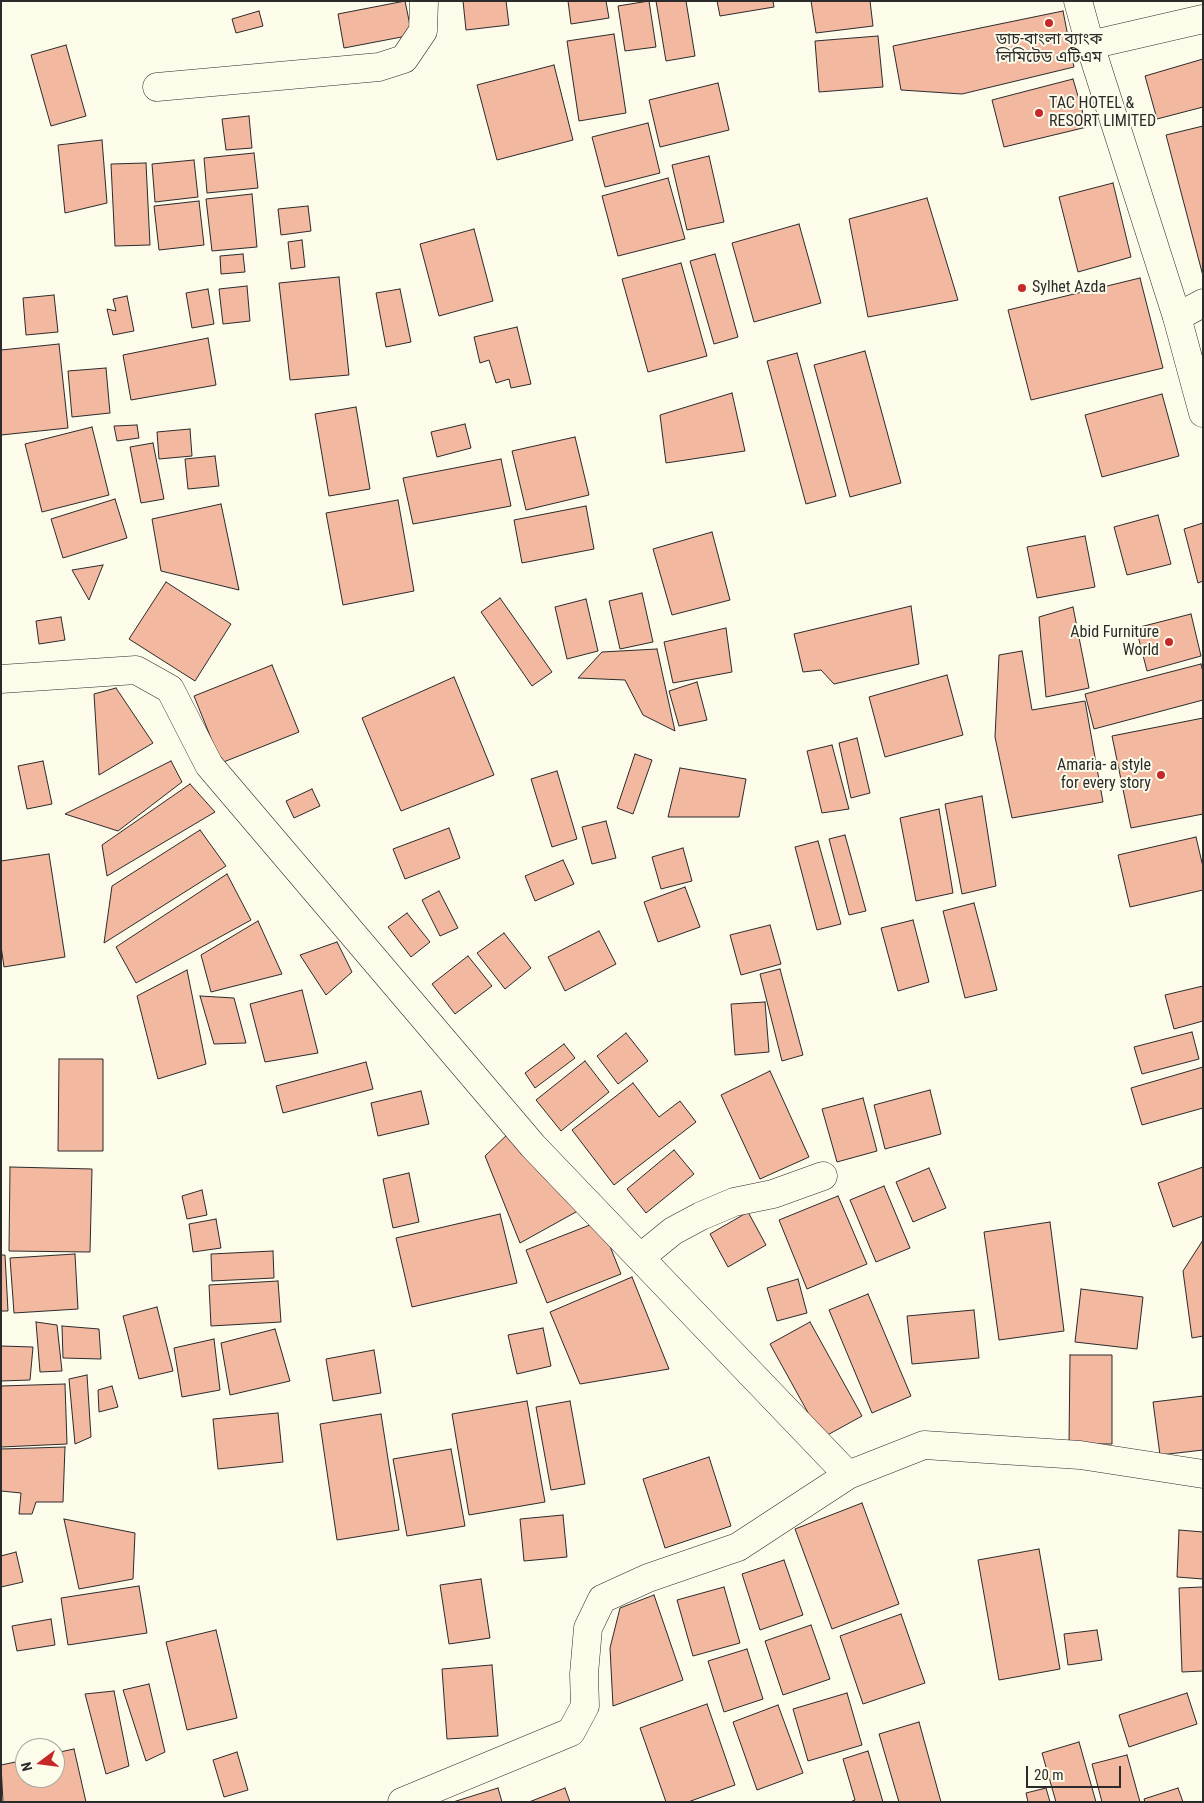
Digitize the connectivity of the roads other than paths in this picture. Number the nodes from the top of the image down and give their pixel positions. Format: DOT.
graph roads {
  1 [pos="424,1"];
  2 [pos="1078,1"];
  3 [pos="1203,19"];
  4 [pos="1090,45"];
  5 [pos="157,87"];
  6 [pos="1203,303"];
  7 [pos="1177,317"];
  8 [pos="1203,413"];
  9 [pos="1,679"];
  10 [pos="823,1176"];
  11 [pos="641,1257"];
  12 [pos="1203,1474"];
  13 [pos="848,1475"];
  14 [pos="402,1802"];
  1 -- 5 [label="main road"];
  2 -- 4 [label="main road"];
  3 -- 4 [label="main road"];
  4 -- 7 [label="main road"];
  6 -- 7 [label="main road"];
  7 -- 8 [label="main road"];
  9 -- 11 [label="main road"];
  10 -- 11 [label="main road"];
  11 -- 13 [label="main road"];
  12 -- 13 [label="main road"];
  13 -- 14 [label="main road"];
}
